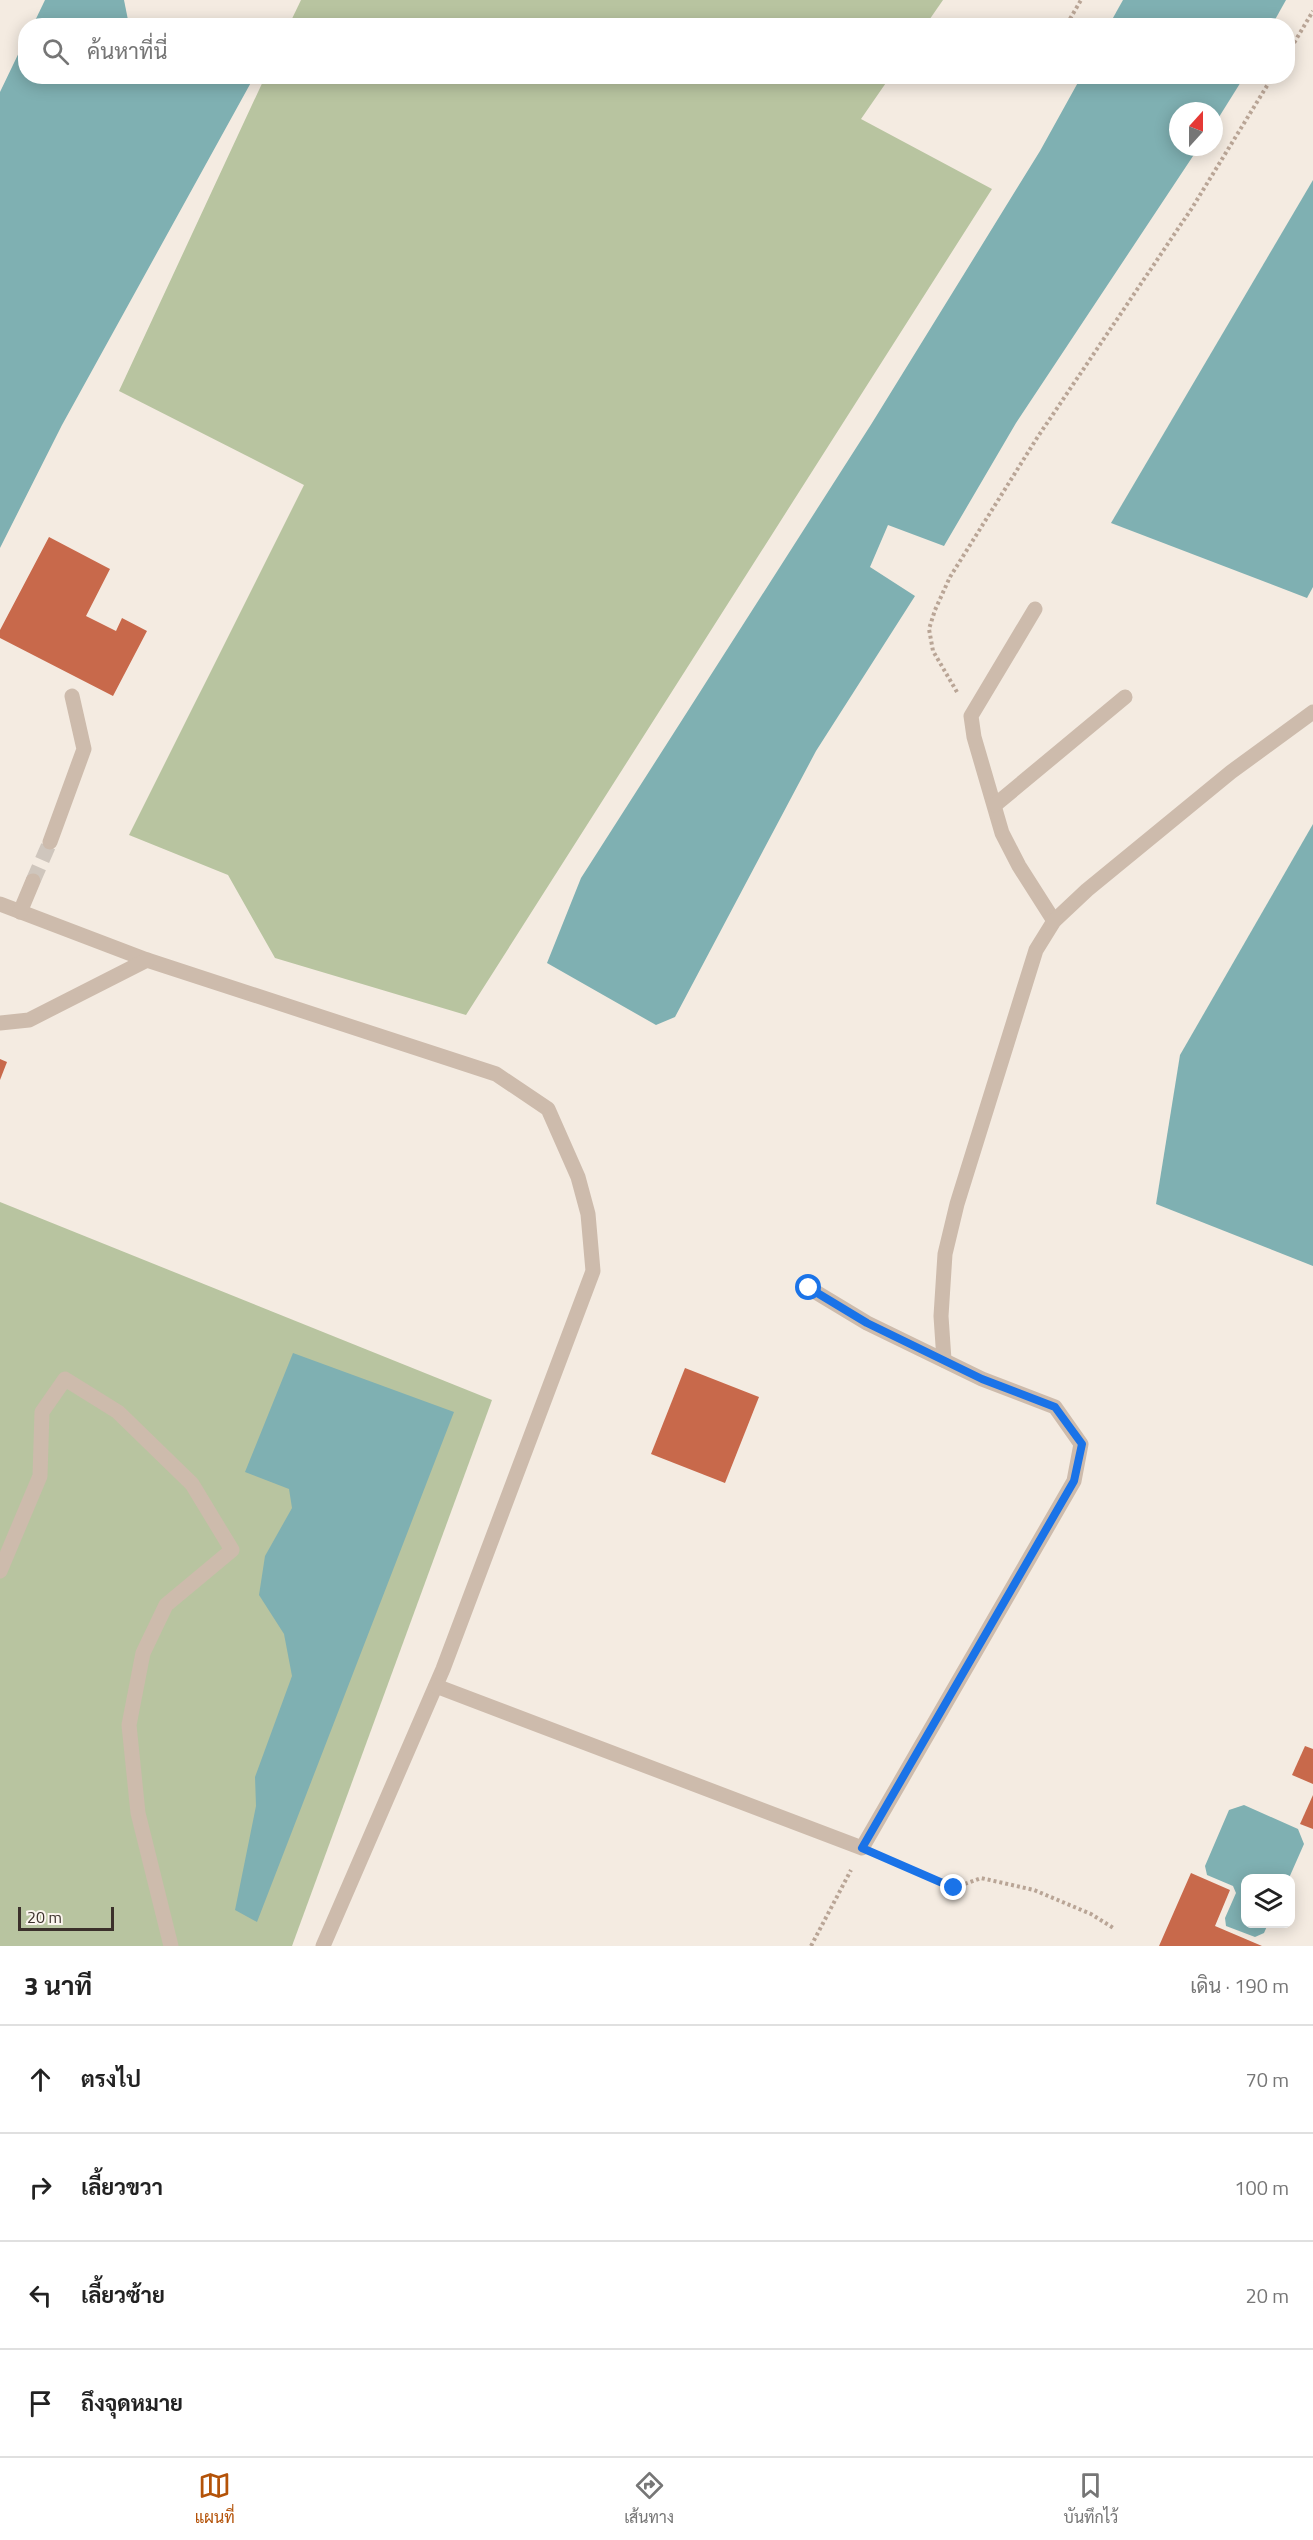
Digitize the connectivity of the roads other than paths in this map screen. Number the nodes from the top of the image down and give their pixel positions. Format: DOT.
graph roads {
  1 [pos="1035,609"];
  2 [pos="72,696"];
  3 [pos="1125,697"];
  4 [pos="1313,712"];
  5 [pos="995,805"];
  6 [pos="50,842"];
  7 [pos="33,881"];
  8 [pos="0,904"];
  9 [pos="20,912"];
  10 [pos="1054,921"];
  11 [pos="147,960"];
  12 [pos="0,1023"];
  13 [pos="809,1288"];
  14 [pos="944,1360"];
  15 [pos="0,1571"];
  16 [pos="436,1686"];
  17 [pos="171,1946"];
  18 [pos="323,1946"];
  1 -- 5 [label="street"];
  2 -- 6 [label="street"];
  3 -- 5 [label="street"];
  4 -- 10 [label="street"];
  5 -- 10 [label="street"];
  7 -- 9 [label="street"];
  8 -- 9 [label="street"];
  9 -- 11 [label="street"];
  10 -- 14 [label="street"];
  11 -- 12 [label="street"];
  11 -- 16 [label="street"];
  13 -- 14 [label="street"];
  14 -- 16 [label="street"];
  15 -- 17 [label="street"];
  16 -- 18 [label="street"];
}
